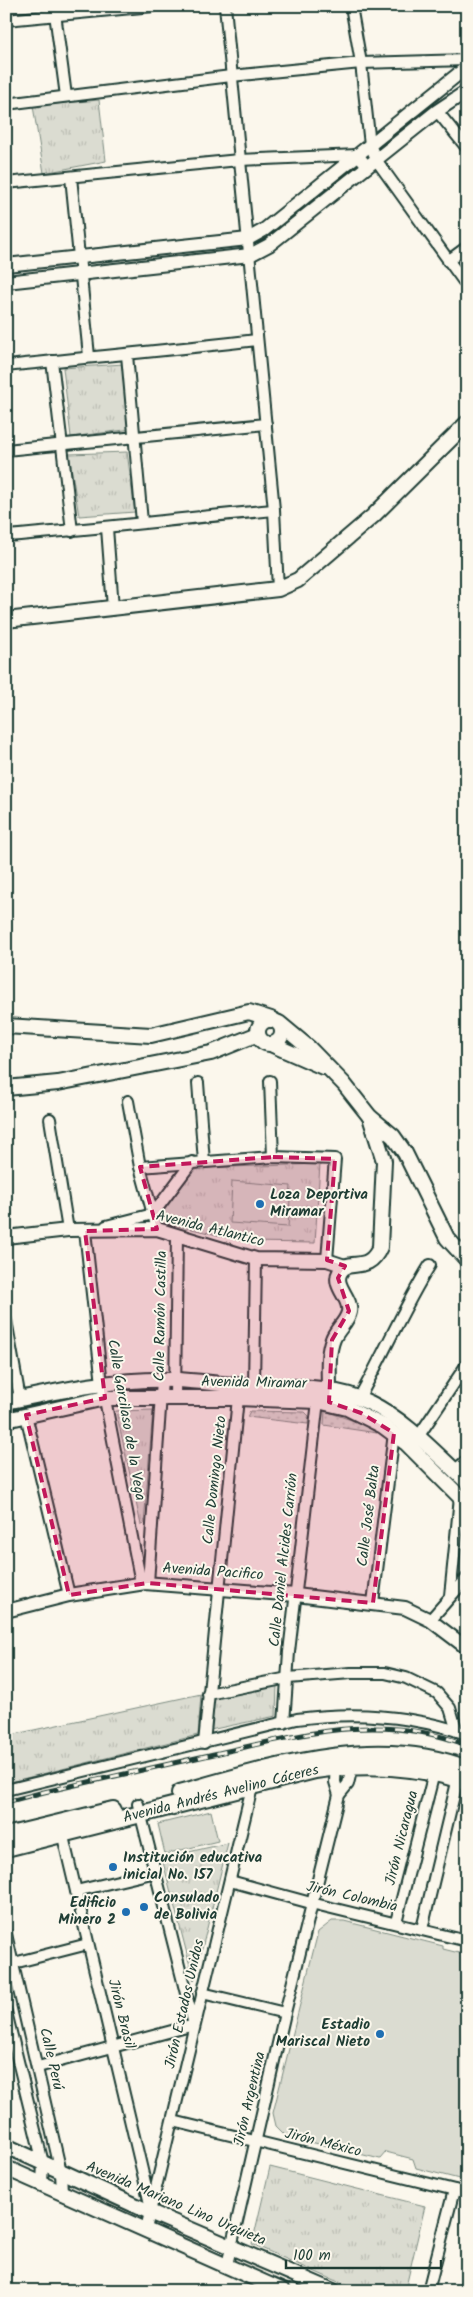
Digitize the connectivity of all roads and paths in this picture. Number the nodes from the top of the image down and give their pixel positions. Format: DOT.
graph roads {
  1 [pos="153,6"];
  2 [pos="225,6"];
  3 [pos="351,6"];
  4 [pos="54,11"];
  5 [pos="6,20"];
  6 [pos="467,60"];
  7 [pos="361,63"];
  8 [pos="467,67"];
  9 [pos="231,76"];
  10 [pos="467,91"];
  11 [pos="66,96"];
  12 [pos="6,104"];
  13 [pos="437,111"];
  14 [pos="370,145"];
  15 [pos="467,148"];
  16 [pos="358,155"];
  17 [pos="239,160"];
  18 [pos="373,164"];
  19 [pos="71,176"];
  20 [pos="6,183"];
  21 [pos="248,239"];
  22 [pos="467,247"];
  23 [pos="250,255"];
  24 [pos="79,258"];
  25 [pos="448,261"];
  26 [pos="6,265"];
  27 [pos="81,274"];
  28 [pos="6,282"];
  29 [pos="467,286"];
  30 [pos="257,340"];
  31 [pos="127,355"];
  32 [pos="89,356"];
  33 [pos="52,361"];
  34 [pos="6,366"];
  35 [pos="467,423"];
  36 [pos="266,424"];
  37 [pos="134,437"];
  38 [pos="61,445"];
  39 [pos="6,450"];
  40 [pos="274,510"];
  41 [pos="142,522"];
  42 [pos="107,528"];
  43 [pos="72,531"];
  44 [pos="6,536"];
  45 [pos="278,588"];
  46 [pos="113,608"];
  47 [pos="6,620"];
  48 [pos="236,1016"];
  49 [pos="275,1021"];
  50 [pos="6,1026"];
  51 [pos="258,1031"];
  52 [pos="270,1045"];
  53 [pos="233,1046"];
  54 [pos="333,1072"];
  55 [pos="270,1081"];
  56 [pos="198,1083"];
  57 [pos="6,1088"];
  58 [pos="128,1101"];
  59 [pos="370,1117"];
  60 [pos="50,1119"];
  61 [pos="272,1157"];
  62 [pos="192,1162"];
  63 [pos="204,1162"];
  64 [pos="140,1167"];
  65 [pos="153,1214"];
  66 [pos="157,1229"];
  67 [pos="68,1230"];
  68 [pos="87,1231"];
  69 [pos="177,1235"];
  70 [pos="6,1237"];
  71 [pos="256,1259"];
  72 [pos="327,1260"];
  73 [pos="467,1260"];
  74 [pos="430,1265"];
  75 [pos="345,1266"];
  76 [pos="6,1320"];
  77 [pos="467,1364"];
  78 [pos="169,1380"];
  79 [pos="254,1386"];
  80 [pos="329,1389"];
  81 [pos="103,1391"];
  82 [pos="161,1398"];
  83 [pos="176,1398"];
  84 [pos="238,1398"];
  85 [pos="359,1398"];
  86 [pos="20,1399"];
  87 [pos="318,1400"];
  88 [pos="6,1402"];
  89 [pos="26,1415"];
  90 [pos="6,1420"];
  91 [pos="394,1433"];
  92 [pos="418,1438"];
  93 [pos="467,1460"];
  94 [pos="454,1471"];
  95 [pos="467,1482"];
  96 [pos="463,1501"];
  97 [pos="467,1578"];
  98 [pos="145,1583"];
  99 [pos="220,1589"];
  100 [pos="69,1595"];
  101 [pos="296,1595"];
  102 [pos="450,1596"];
  103 [pos="373,1602"];
  104 [pos="6,1610"];
  105 [pos="430,1620"];
  106 [pos="467,1648"];
  107 [pos="288,1678"];
  108 [pos="208,1694"];
  109 [pos="284,1723"];
  110 [pos="462,1733"];
  111 [pos="204,1744"];
  112 [pos="345,1761"];
  113 [pos="436,1767"];
  114 [pos="463,1775"];
  115 [pos="253,1779"];
  116 [pos="6,1790"];
  117 [pos="339,1795"];
  118 [pos="140,1809"];
  119 [pos="61,1829"];
  120 [pos="6,1836"];
  121 [pos="6,1848"];
  122 [pos="156,1872"];
  123 [pos="230,1881"];
  124 [pos="76,1891"];
  125 [pos="311,1903"];
  126 [pos="396,1922"];
  127 [pos="422,1929"];
  128 [pos="6,1934"];
  129 [pos="467,1941"];
  130 [pos="88,1944"];
  131 [pos="10,1965"];
  132 [pos="202,1993"];
  133 [pos="6,2012"];
  134 [pos="285,2013"];
  135 [pos="194,2025"];
  136 [pos="114,2047"];
  137 [pos="38,2067"];
  138 [pos="173,2121"];
  139 [pos="256,2141"];
  140 [pos="6,2146"];
  141 [pos="43,2163"];
  142 [pos="6,2168"];
  143 [pos="61,2172"];
  144 [pos="42,2183"];
  145 [pos="454,2190"];
  146 [pos="62,2192"];
  147 [pos="467,2193"];
  148 [pos="152,2213"];
  149 [pos="146,2229"];
  150 [pos="231,2246"];
  151 [pos="227,2265"];
  152 [pos="283,2291"];
  153 [pos="333,2291"];
  154 [pos="428,2291"];
  1 -- 4 [label="street"];
  2 -- 9 [label="street"];
  3 -- 7 [label="street"];
  4 -- 5 [label="street"];
  4 -- 11 [label="street"];
  6 -- 7 [label="street"];
  7 -- 9 [label="street"];
  7 -- 14 [label="street"];
  8 -- 14 [label="street"];
  9 -- 11 [label="street"];
  9 -- 17 [label="street"];
  10 -- 13 [label="street"];
  11 -- 12 [label="street"];
  13 -- 15 [label="street"];
  13 -- 18 [label="street"];
  14 -- 16 [label="street"];
  14 -- 18 [label="street"];
  16 -- 17 [label="street"];
  16 -- 18 [label="street"];
  16 -- 21 [label="street"];
  17 -- 19 [label="street"];
  17 -- 21 [label="street"];
  18 -- 23 [label="street"];
  18 -- 25 [label="street"];
  19 -- 20 [label="street"];
  19 -- 24 [label="street"];
  21 -- 23 [label="street"];
  21 -- 24 [label="street"];
  22 -- 25 [label="street"];
  23 -- 27 [label="street"];
  23 -- 30 [label="street"];
  24 -- 26 [label="street"];
  24 -- 27 [label="street"];
  25 -- 29 [label="street"];
  27 -- 28 [label="street"];
  27 -- 32 [label="street"];
  30 -- 31 [label="street"];
  30 -- 36 [label="street"];
  31 -- 32 [label="street"];
  31 -- 37 [label="street"];
  32 -- 33 [label="street"];
  33 -- 34 [label="street"];
  33 -- 38 [label="street"];
  35 -- 45 [label="main road"];
  36 -- 37 [label="street"];
  36 -- 40 [label="street"];
  37 -- 38 [label="street"];
  37 -- 41 [label="street"];
  38 -- 39 [label="street"];
  38 -- 43 [label="street"];
  40 -- 41 [label="street"];
  40 -- 45 [label="street"];
  41 -- 42 [label="street"];
  42 -- 43 [label="street"];
  42 -- 46 [label="street"];
  43 -- 44 [label="street"];
  45 -- 46 [label="main road"];
  46 -- 47 [label="main road"];
  48 -- 49 [label="main road"];
  48 -- 50 [label="main road"];
  48 -- 51 [label="main road"];
  49 -- 51 [label="main road"];
  49 -- 52 [label="main road"];
  49 -- 54 [label="main road"];
  51 -- 52 [label="main road"];
  51 -- 53 [label="main road"];
  52 -- 53 [label="main road"];
  52 -- 54 [label="main road"];
  53 -- 57 [label="main road"];
  54 -- 59 [label="main road"];
  55 -- 61 [label="street"];
  56 -- 63 [label="street"];
  58 -- 64 [label="street, Calle Ramón Castilla"];
  59 -- 73 [label="main road"];
  59 -- 75 [label="main road"];
  60 -- 67 [label="street"];
  61 -- 63 [label="street"];
  61 -- 72 [label="street"];
  62 -- 63 [label="street"];
  62 -- 64 [label="street"];
  62 -- 65 [label="street"];
  64 -- 65 [label="street, Calle Ramón Castilla"];
  65 -- 66 [label="street, Calle Ramón Castilla"];
  65 -- 68 [label="street"];
  66 -- 68 [label="street, Avenida Atlantico"];
  66 -- 69 [label="street, Avenida Atlantico"];
  67 -- 68 [label="street, Avenida Atlantico"];
  67 -- 70 [label="street, Avenida Atlantico"];
  68 -- 81 [label="street, Calle Garcilaso de la Vega"];
  69 -- 71 [label="street, Avenida Atlantico"];
  69 -- 78 [label="street, Calle Ramón Castilla"];
  71 -- 72 [label="street, Avenida Atlantico"];
  71 -- 79 [label="street"];
  72 -- 75 [label="street, Avenida Atlantico"];
  74 -- 85 [label="street"];
  75 -- 80 [label="main road"];
  76 -- 86 [label="street"];
  77 -- 92 [label="street"];
  78 -- 79 [label="main road, Avenida Miramar"];
  78 -- 81 [label="main road, Avenida Miramar"];
  78 -- 82 [label="street, Calle Ramón Castilla"];
  78 -- 83 [label="street, Calle Ramón Castilla"];
  79 -- 80 [label="main road, Avenida Miramar"];
  80 -- 85 [label="main road, Avenida Miramar"];
  81 -- 82 [label="main road, Avenida Miramar"];
  81 -- 86 [label="main road, Avenida Miramar"];
  81 -- 89 [label="main road, Avenida Miramar"];
  81 -- 98 [label="street, Calle Garcilaso de la Vega"];
  82 -- 83 [label="main road, Avenida Miramar"];
  82 -- 98 [label="street, Calle Ramón Castilla"];
  83 -- 84 [label="main road, Avenida Miramar"];
  84 -- 87 [label="main road, Avenida Miramar"];
  84 -- 99 [label="street, Calle Domingo Nieto"];
  85 -- 92 [label="main road, Avenida Miramar"];
  86 -- 88 [label="main road, Avenida Miramar"];
  87 -- 91 [label="main road, Avenida Miramar"];
  87 -- 101 [label="street, Calle Daniel Alcides Carrión"];
  89 -- 90 [label="main road, Avenida Miramar"];
  89 -- 100 [label="street"];
  91 -- 96 [label="main road, Avenida Miramar"];
  91 -- 103 [label="street, Calle José Balta"];
  92 -- 94 [label="main road, Avenida Miramar"];
  93 -- 94 [label="street"];
  94 -- 95 [label="main road, Avenida Miramar"];
  96 -- 102 [label="street"];
  97 -- 102 [label="street"];
  98 -- 99 [label="street, Avenida Pacifico"];
  98 -- 100 [label="street, Avenida Pacifico"];
  99 -- 101 [label="street, Avenida Pacifico"];
  99 -- 108 [label="street, Calle Domingo Nieto"];
  100 -- 104 [label="street, Avenida Pacifico"];
  101 -- 103 [label="street, Avenida Pacifico"];
  101 -- 107 [label="street, Calle Daniel Alcides Carrión"];
  102 -- 105 [label="street"];
  103 -- 105 [label="street, Avenida Pacifico"];
  105 -- 106 [label="street, Avenida Pacifico"];
  107 -- 108 [label="street"];
  107 -- 109 [label="street, Calle Daniel Alcides Carrión"];
  107 -- 110 [label="street"];
  108 -- 111 [label="street, Calle Domingo Nieto"];
  109 -- 110 [label="street"];
  109 -- 111 [label="street"];
  111 -- 116 [label="street"];
  112 -- 113 [label="highway, Avenida Andrés Avelino Cáceres"];
  112 -- 115 [label="highway, Avenida Andrés Avelino Cáceres"];
  112 -- 117 [label="street, Jirón Argentina"];
  112 -- 117 [label="street, Jirón Argentina"];
  113 -- 114 [label="highway, Avenida Andrés Avelino Cáceres"];
  113 -- 126 [label="street, Jirón Nicaragua"];
  114 -- 127 [label="street"];
  115 -- 118 [label="highway, Avenida Andrés Avelino Cáceres"];
  115 -- 123 [label="street, Jirón Estados Unidos"];
  117 -- 125 [label="street, Jirón Argentina"];
  118 -- 119 [label="highway, Avenida Andrés Avelino Cáceres"];
  118 -- 122 [label="street"];
  119 -- 120 [label="highway, Avenida Andrés Avelino Cáceres"];
  119 -- 121 [label="highway, Avenida Andrés Avelino Cáceres"];
  119 -- 124 [label="street, Jirón Brasil"];
  122 -- 124 [label="street"];
  122 -- 135 [label="street"];
  123 -- 125 [label="street, Jirón Colombia"];
  123 -- 132 [label="street, Jirón Estados Unidos"];
  124 -- 130 [label="street, Jirón Brasil"];
  125 -- 126 [label="street, Jirón Colombia"];
  125 -- 134 [label="street, Jirón Argentina"];
  126 -- 127 [label="street, Jirón Colombia"];
  127 -- 129 [label="street, Jirón Colombia"];
  128 -- 131 [label="street, Calle Perú"];
  130 -- 131 [label="street"];
  130 -- 136 [label="street, Jirón Brasil"];
  131 -- 137 [label="street, Calle Perú"];
  132 -- 134 [label="street"];
  132 -- 135 [label="street, Jirón Estados Unidos"];
  133 -- 141 [label="street"];
  134 -- 139 [label="street, Jirón Argentina"];
  135 -- 136 [label="street"];
  135 -- 138 [label="street, Jirón Estados Unidos"];
  136 -- 137 [label="street"];
  136 -- 148 [label="street, Jirón Brasil"];
  137 -- 143 [label="street, Calle Perú"];
  138 -- 139 [label="street, Jirón México"];
  138 -- 148 [label="street, Jirón Estados Unidos"];
  139 -- 145 [label="street, Jirón México"];
  139 -- 150 [label="street, Jirón Argentina"];
  140 -- 141 [label="main road, Avenida Mariano Lino Urquieta"];
  141 -- 143 [label="main road, Avenida Mariano Lino Urquieta"];
  141 -- 144 [label="street"];
  142 -- 144 [label="main road"];
  143 -- 146 [label="street, Calle Perú"];
  143 -- 148 [label="main road, Avenida Mariano Lino Urquieta"];
  144 -- 146 [label="main road"];
  145 -- 147 [label="street, Jirón México"];
  145 -- 154 [label="street"];
  146 -- 149 [label="main road"];
  148 -- 149 [label="street, Jirón Estados Unidos"];
  148 -- 150 [label="main road, Avenida Mariano Lino Urquieta"];
  149 -- 151 [label="main road"];
  150 -- 151 [label="street, Jirón Argentina"];
  150 -- 153 [label="main road, Avenida Mariano Lino Urquieta"];
  151 -- 152 [label="main road"];
}
